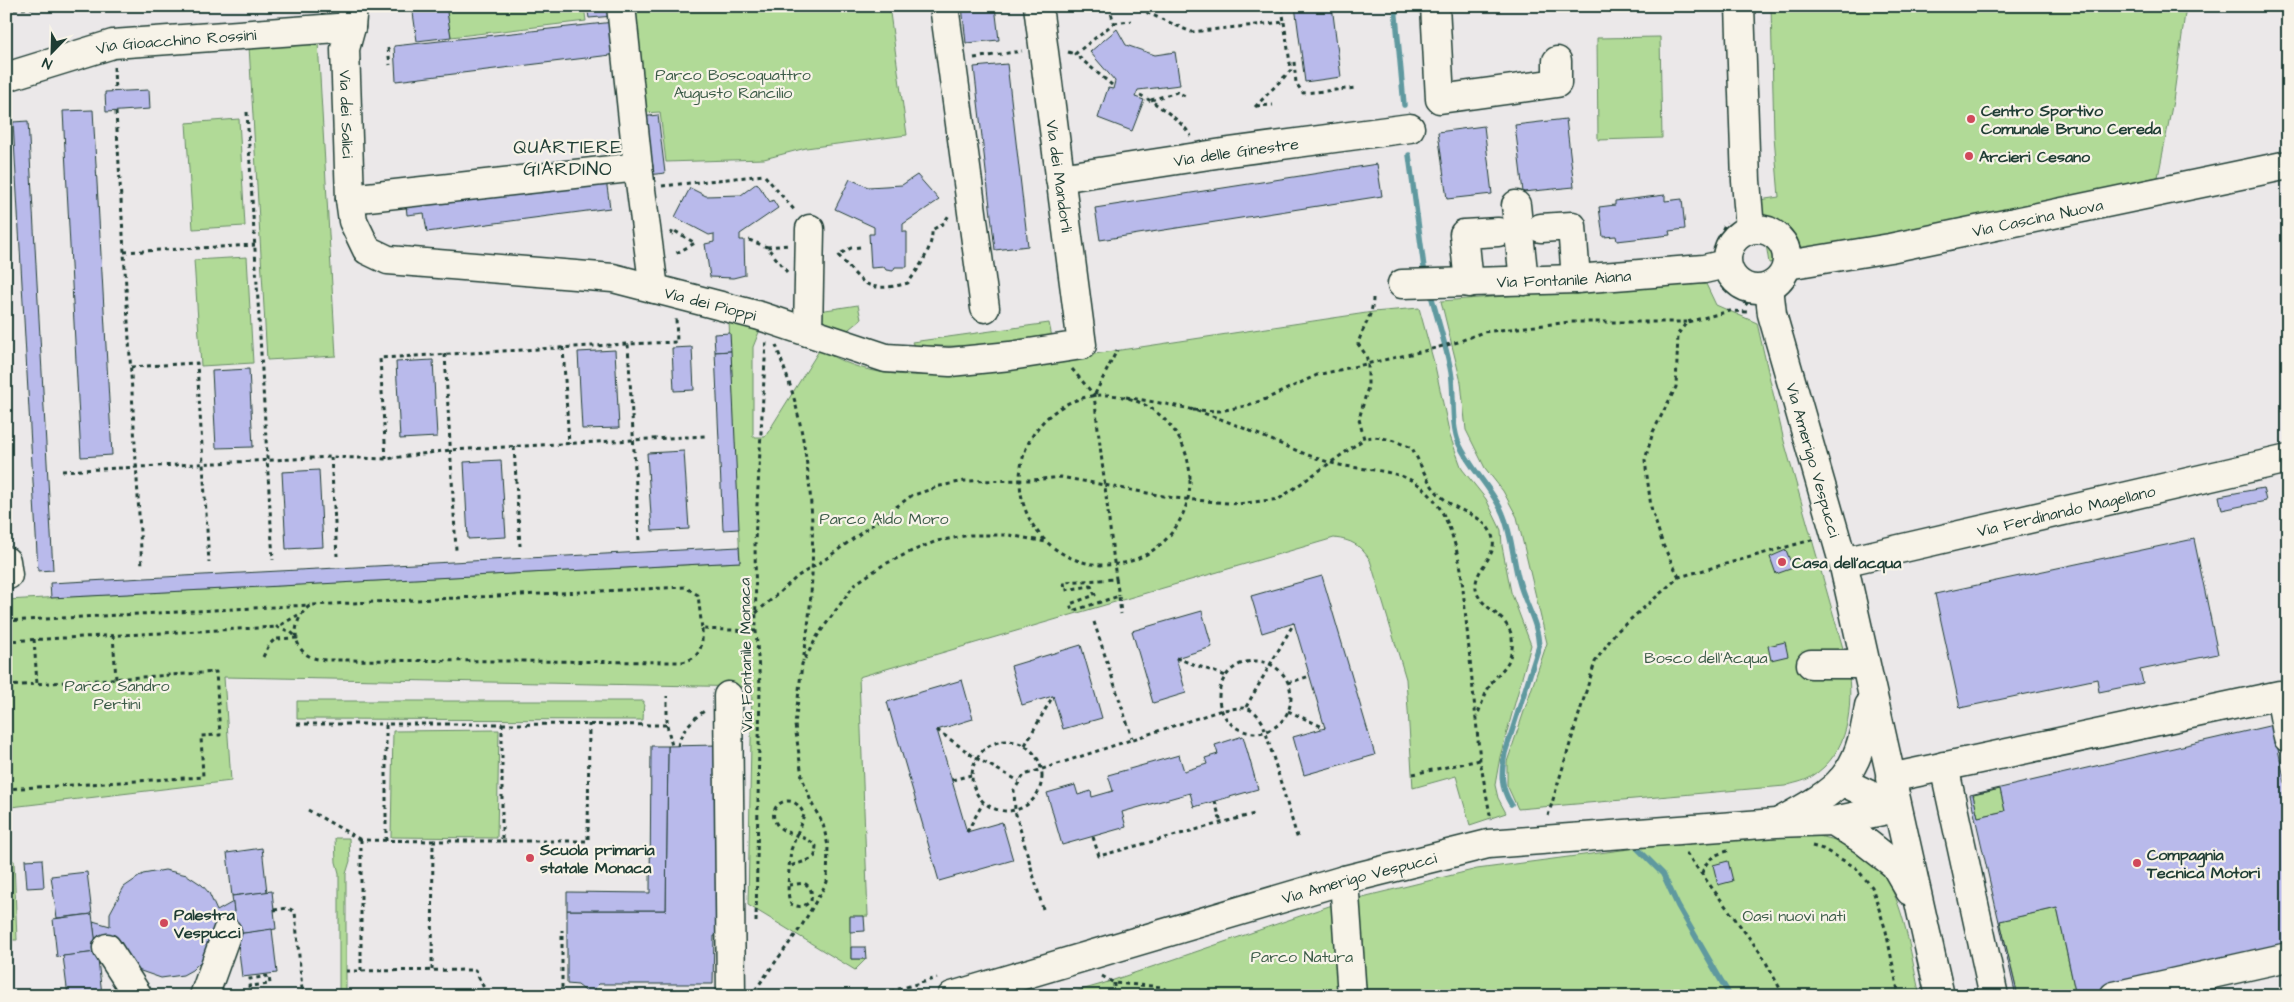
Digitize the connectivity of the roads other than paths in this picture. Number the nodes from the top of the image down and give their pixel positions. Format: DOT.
graph roads {
  1 [pos="621,6"];
  2 [pos="944,6"];
  3 [pos="1038,6"];
  4 [pos="1435,6"];
  5 [pos="1740,6"];
  6 [pos="352,17"];
  7 [pos="1557,61"];
  8 [pos="6,78"];
  9 [pos="1410,128"];
  10 [pos="2288,165"];
  11 [pos="638,167"];
  12 [pos="1060,178"];
  13 [pos="1516,206"];
  14 [pos="351,210"];
  15 [pos="1739,225"];
  16 [pos="1541,228"];
  17 [pos="810,229"];
  18 [pos="1498,232"];
  19 [pos="1787,265"];
  20 [pos="1715,266"];
  21 [pos="1576,279"];
  22 [pos="1524,281"];
  23 [pos="1469,283"];
  24 [pos="1402,284"];
  25 [pos="1769,287"];
  26 [pos="654,288"];
  27 [pos="985,308"];
  28 [pos="808,332"];
  29 [pos="1076,356"];
  30 [pos="2288,459"];
  31 [pos="1843,562"];
  32 [pos="1811,664"];
  33 [pos="1865,664"];
  34 [pos="1871,695"];
  35 [pos="728,696"];
  36 [pos="2288,738"];
  37 [pos="1944,766"];
  38 [pos="1890,778"];
  39 [pos="1841,781"];
  40 [pos="1897,808"];
  41 [pos="1833,822"];
  42 [pos="1776,823"];
  43 [pos="1344,880"];
  44 [pos="1920,907"];
  45 [pos="227,932"];
  46 [pos="107,948"];
  47 [pos="2288,957"];
  48 [pos="946,987"];
  49 [pos="743,993"];
  50 [pos="138,996"];
  51 [pos="204,996"];
  52 [pos="1352,996"];
  53 [pos="1940,996"];
  54 [pos="1994,996"];
  55 [pos="2114,996"];
  1 -- 11 [label="street"];
  2 -- 27 [label="street"];
  3 -- 12 [label="street, Via dei Mandorli"];
  4 -- 7 [label="street"];
  5 -- 15 [label="street"];
  6 -- 8 [label="street, Via Gioacchino Rossini"];
  6 -- 14 [label="street, Via dei Salici"];
  9 -- 12 [label="street, Via delle Ginestre"];
  10 -- 19 [label="street, Via Cascina Nuova"];
  11 -- 14 [label="street"];
  11 -- 26 [label="street"];
  12 -- 29 [label="street, Via dei Mandorli"];
  13 -- 22 [label="street"];
  14 -- 26 [label="street, Via dei Pioppi"];
  15 -- 19 [label="street"];
  15 -- 20 [label="street"];
  16 -- 21 [label="street"];
  17 -- 28 [label="street"];
  18 -- 23 [label="street"];
  19 -- 25 [label="street"];
  20 -- 21 [label="street, Via Fontanile Aiana"];
  20 -- 25 [label="street"];
  21 -- 22 [label="street, Via Fontanile Aiana"];
  22 -- 23 [label="street, Via Fontanile Aiana"];
  23 -- 24 [label="street, Via Fontanile Aiana"];
  25 -- 31 [label="street, Via Amerigo Vespucci"];
  26 -- 28 [label="street, Via dei Pioppi"];
  28 -- 29 [label="street, Via dei Pioppi"];
  30 -- 31 [label="street, Via Ferdinando Magellano"];
  31 -- 33 [label="street, Via Amerigo Vespucci"];
  32 -- 33 [label="street"];
  33 -- 34 [label="street, Via Amerigo Vespucci"];
  34 -- 38 [label="street, Via Amerigo Vespucci"];
  34 -- 39 [label="street"];
  35 -- 49 [label="street"];
  36 -- 37 [label="street"];
  37 -- 38 [label="street"];
  37 -- 54 [label="street"];
  38 -- 40 [label="street, Via Amerigo Vespucci"];
  39 -- 40 [label="street"];
  39 -- 42 [label="street"];
  40 -- 41 [label="street, Via Amerigo Vespucci"];
  40 -- 44 [label="street"];
  41 -- 42 [label="street, Via Amerigo Vespucci"];
  41 -- 44 [label="street"];
  42 -- 43 [label="street, Via Amerigo Vespucci"];
  43 -- 48 [label="street, Via Amerigo Vespucci"];
  43 -- 52 [label="street"];
  44 -- 53 [label="street"];
  45 -- 51 [label="street"];
  46 -- 50 [label="street"];
  47 -- 55 [label="street"];
}
